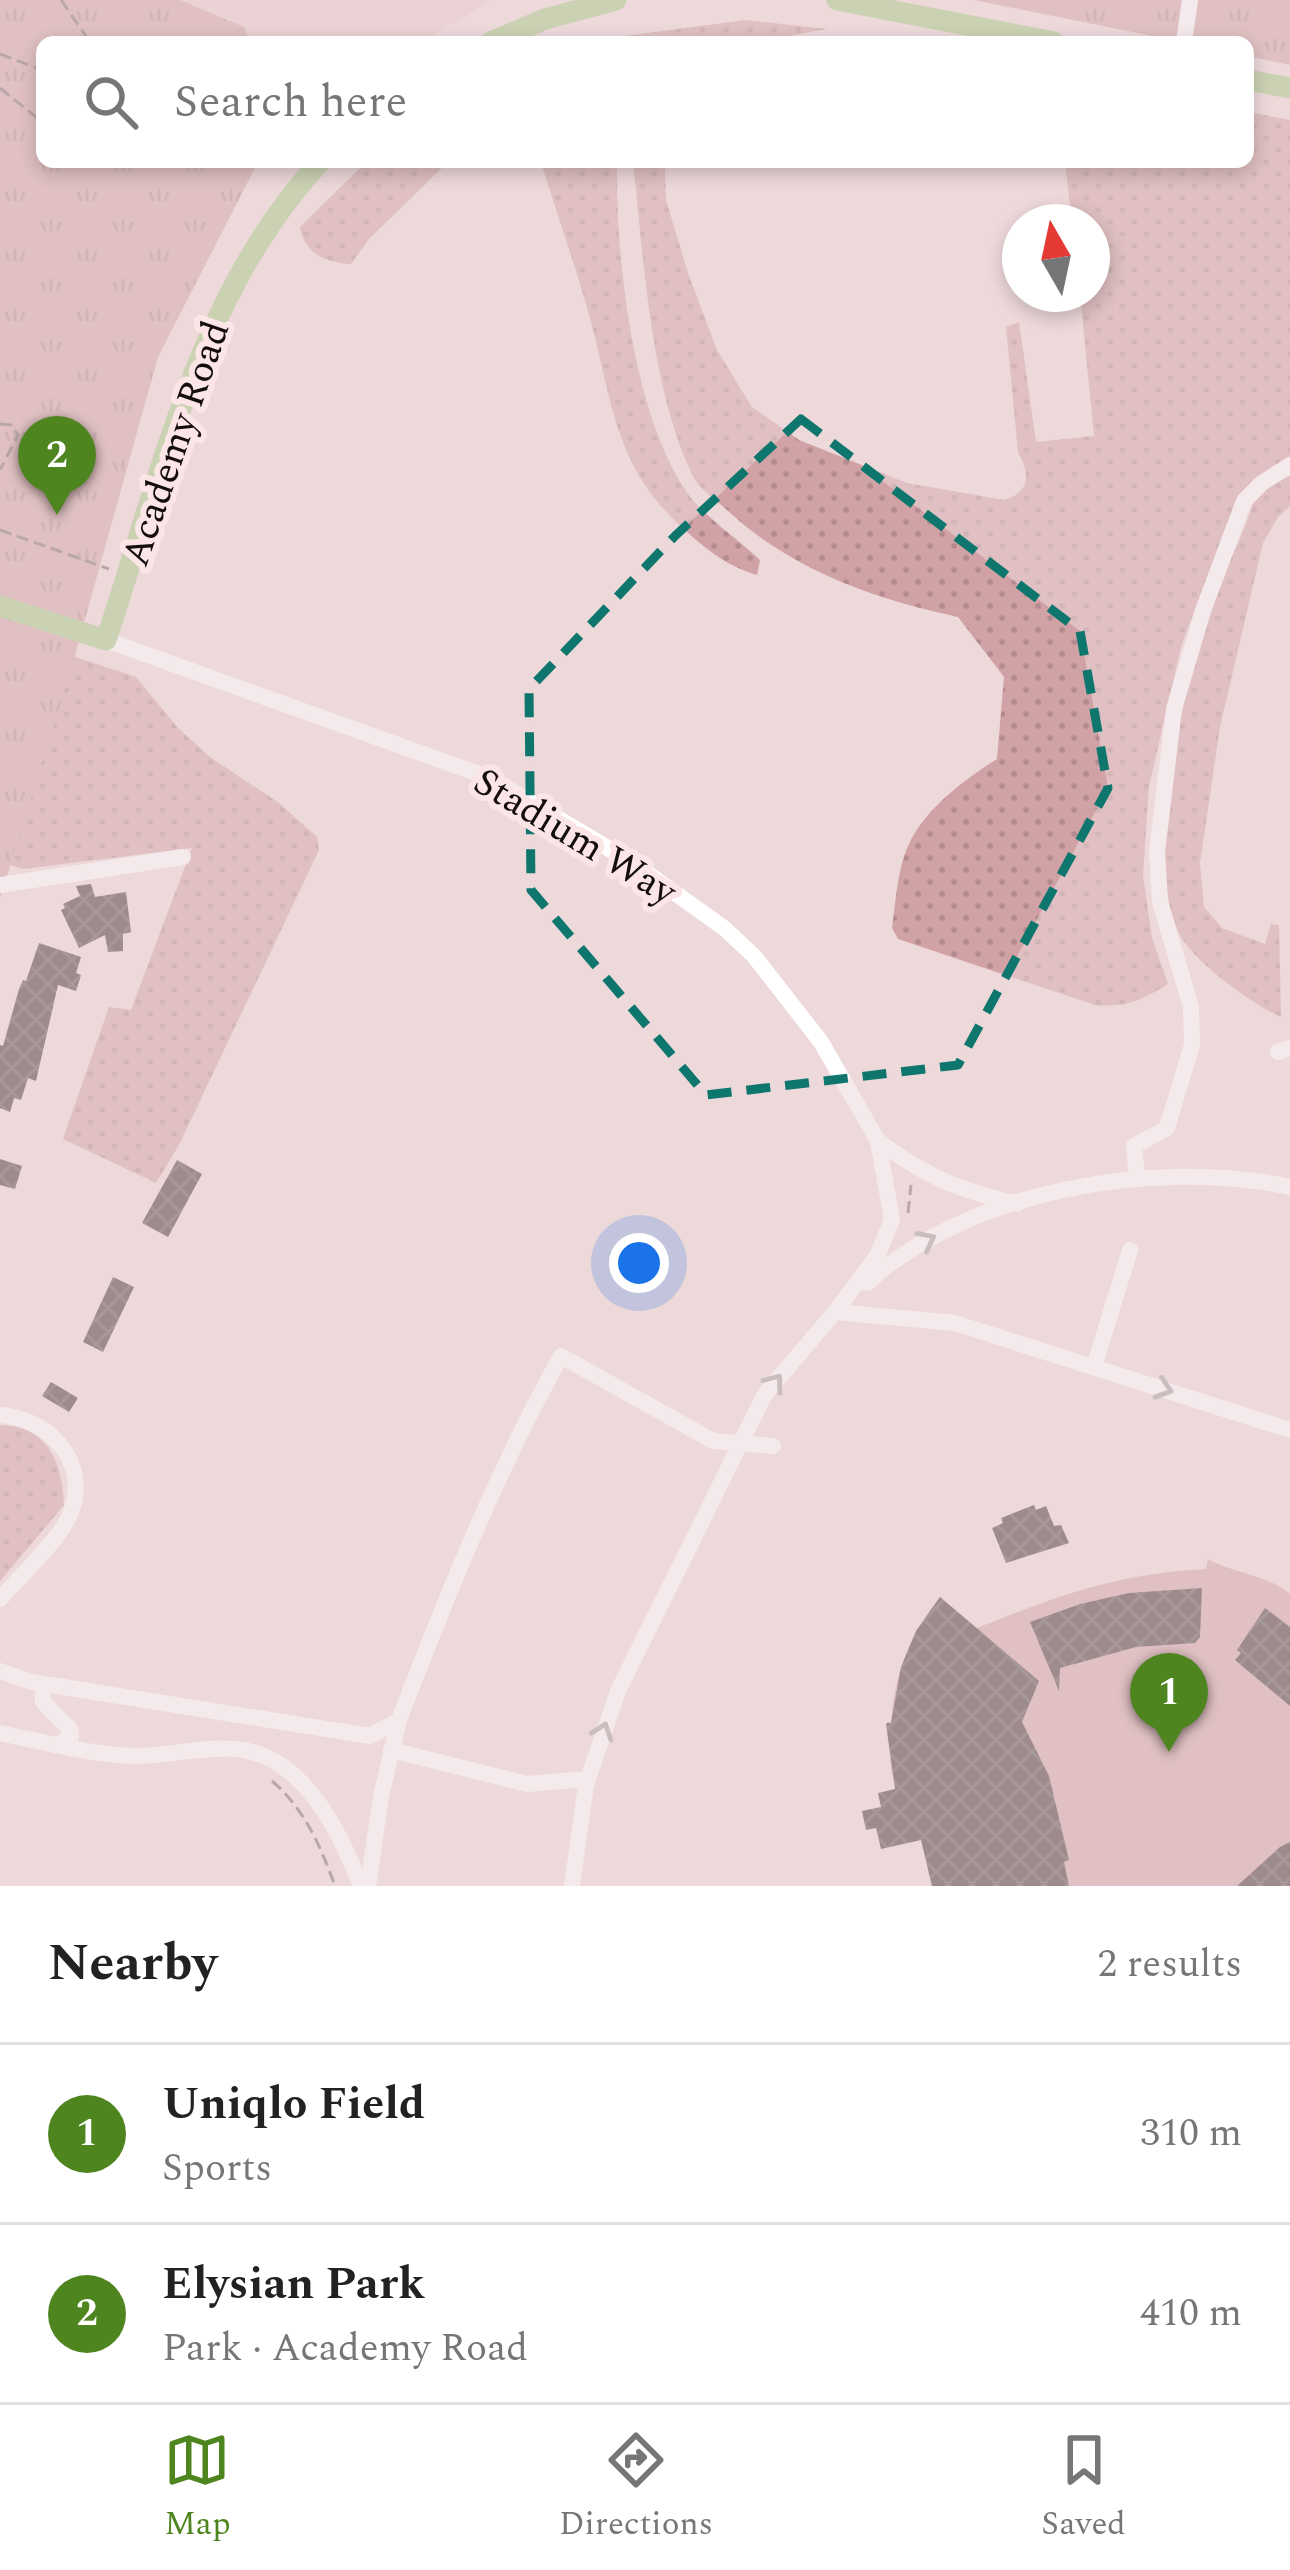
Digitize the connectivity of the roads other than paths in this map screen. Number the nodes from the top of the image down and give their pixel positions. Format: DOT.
graph roads {
  1 [pos="616,0"];
  2 [pos="837,0"];
  3 [pos="1190,0"];
  4 [pos="506,36"];
  5 [pos="1023,36"];
  6 [pos="1185,36"];
  7 [pos="1254,81"];
  8 [pos="1290,88"];
  9 [pos="315,168"];
  10 [pos="1290,465"];
  11 [pos="0,605"];
  12 [pos="106,640"];
  13 [pos="183,856"];
  14 [pos="0,884"];
  15 [pos="878,1141"];
  16 [pos="1137,1178"];
  17 [pos="1290,1187"];
  18 [pos="1018,1204"];
  19 [pos="1130,1250"];
  20 [pos="835,1312"];
  21 [pos="1094,1367"];
  22 [pos="0,1415"];
  23 [pos="1290,1430"];
  24 [pos="741,1442"];
  25 [pos="773,1446"];
  26 [pos="0,1599"];
  27 [pos="0,1671"];
  28 [pos="44,1684"];
  29 [pos="400,1720"];
  30 [pos="0,1733"];
  31 [pos="57,1745"];
  32 [pos="391,1750"];
  33 [pos="588,1779"];
  34 [pos="365,1886"];
  35 [pos="572,1886"];
  1 -- 4 [label="main road"];
  2 -- 5 [label="main road"];
  3 -- 6 [label="street"];
  7 -- 8 [label="main road"];
  9 -- 12 [label="main road, Academy Road"];
  10 -- 16 [label="street"];
  11 -- 12 [label="main road"];
  12 -- 15 [label="street, Stadium Way"];
  13 -- 14 [label="street"];
  15 -- 18 [label="street, Stadium Way"];
  15 -- 20 [label="street, Stadium Way"];
  16 -- 17 [label="street"];
  16 -- 18 [label="street"];
  20 -- 18 [label="street, one-way"];
  19 -- 21 [label="street"];
  20 -- 21 [label="street"];
  24 -- 20 [label="street, one-way"];
  21 -- 23 [label="street, one-way"];
  22 -- 26 [label="street"];
  24 -- 25 [label="street"];
  24 -- 29 [label="street"];
  33 -- 24 [label="street, one-way"];
  27 -- 28 [label="street"];
  28 -- 29 [label="street"];
  28 -- 31 [label="street"];
  29 -- 32 [label="street"];
  30 -- 31 [label="street"];
  31 -- 34 [label="street"];
  32 -- 33 [label="street"];
  32 -- 34 [label="street"];
  33 -- 35 [label="street"];
}
